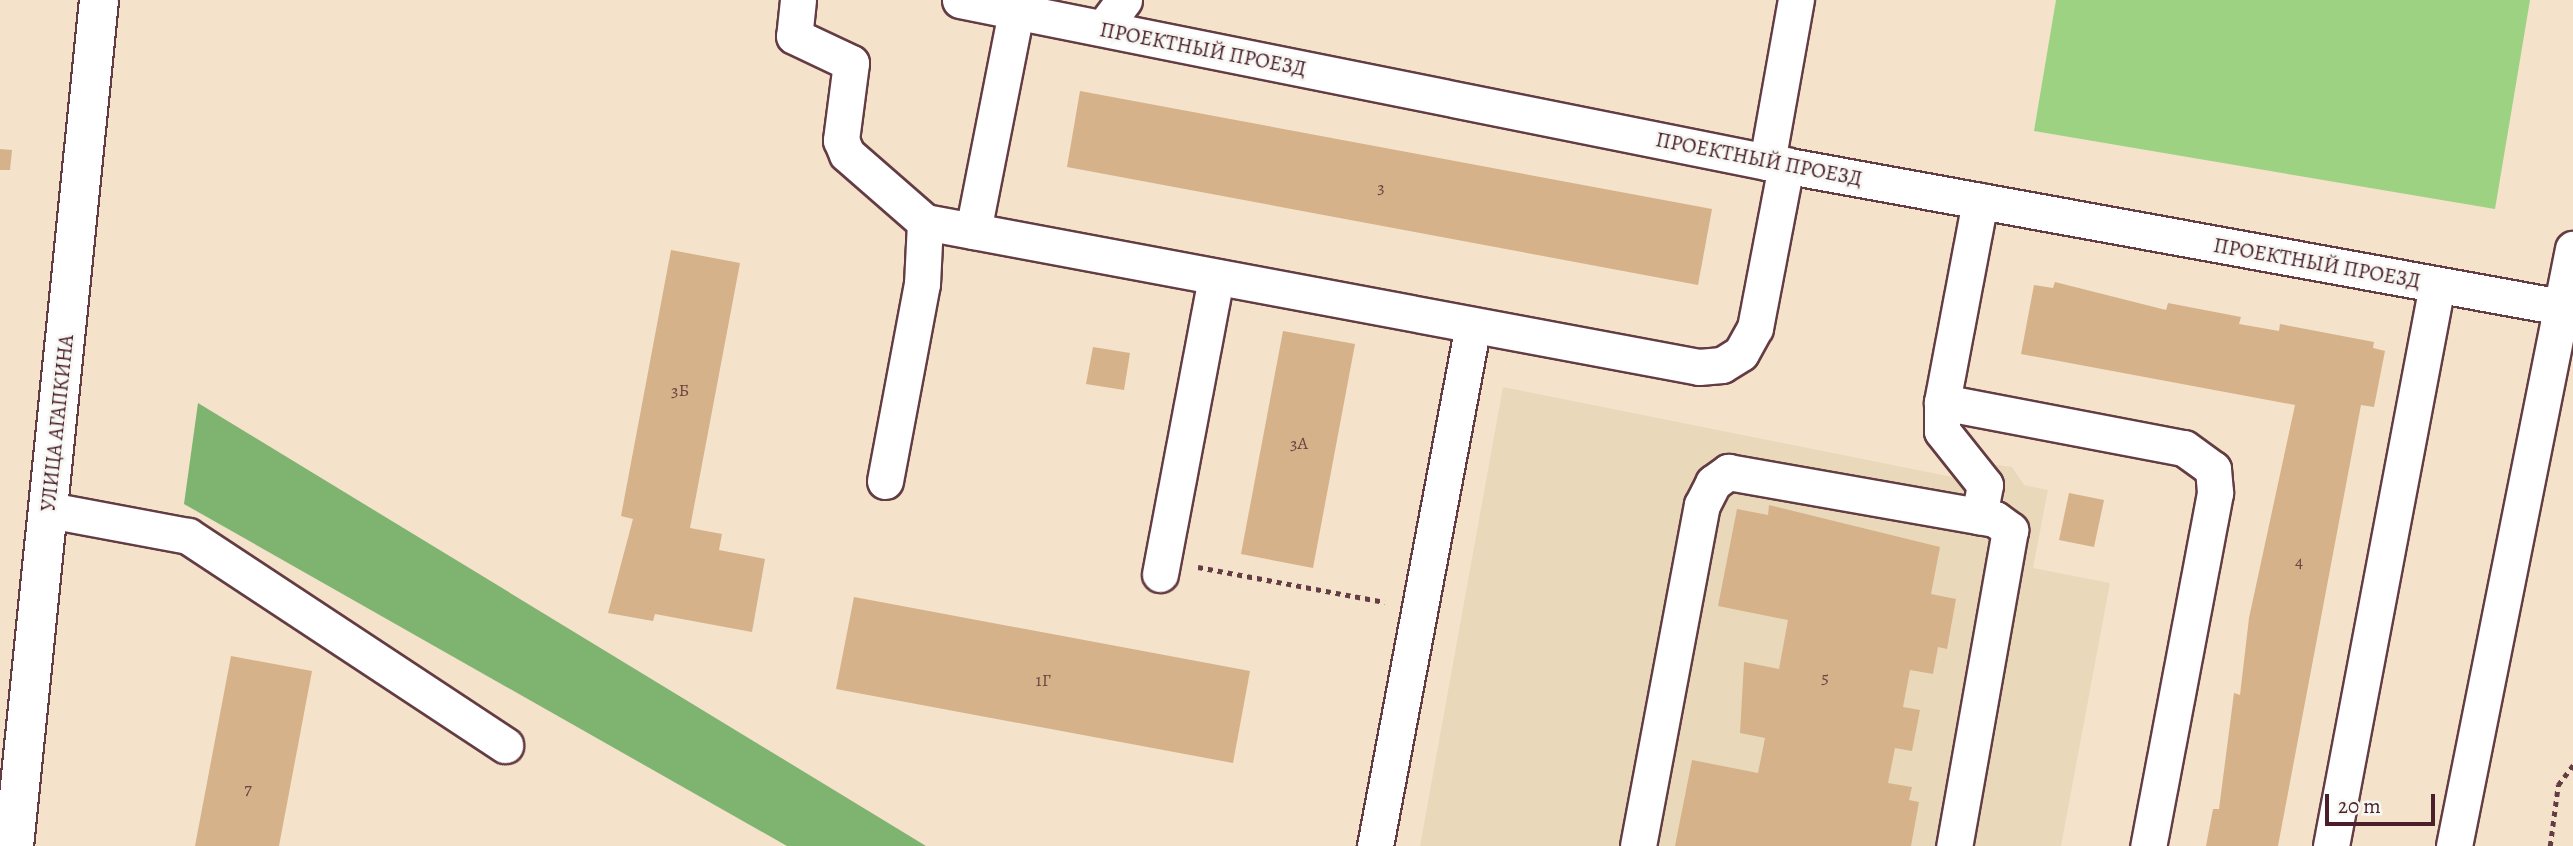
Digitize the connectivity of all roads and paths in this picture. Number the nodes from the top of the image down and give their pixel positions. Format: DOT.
graph roads {
  1 [pos="99,0"];
  2 [pos="798,0"];
  3 [pos="960,0"];
  4 [pos="1124,0"];
  5 [pos="1796,0"];
  6 [pos="1016,11"];
  7 [pos="1103,28"];
  8 [pos="1776,164"];
  9 [pos="1980,201"];
  10 [pos="925,222"];
  11 [pos="974,231"];
  12 [pos="2573,249"];
  13 [pos="1216,276"];
  14 [pos="2437,285"];
  15 [pos="2561,307"];
  16 [pos="1474,325"];
  17 [pos="1942,402"];
  18 [pos="885,481"];
  19 [pos="49,510"];
  20 [pos="1979,516"];
  21 [pos="1161,567"];
  22 [pos="1420,608"];
  23 [pos="505,745"];
  24 [pos="2573,765"];
  25 [pos="14,846"];
  26 [pos="1375,846"];
  27 [pos="1638,846"];
  28 [pos="1954,846"];
  29 [pos="2148,846"];
  30 [pos="2331,846"];
  31 [pos="2454,846"];
  32 [pos="2550,846"];
  1 -- 19 [label="main road, УЛИЦА АГАПКИНА"];
  2 -- 10 [label="street"];
  3 -- 6 [label="street, ПРОЕКТНЫЙ ПРОЕЗД"];
  4 -- 7 [label="street"];
  5 -- 8 [label="street"];
  6 -- 7 [label="street, ПРОЕКТНЫЙ ПРОЕЗД"];
  6 -- 11 [label="street"];
  7 -- 8 [label="street, ПРОЕКТНЫЙ ПРОЕЗД"];
  8 -- 9 [label="street, ПРОЕКТНЫЙ ПРОЕЗД"];
  8 -- 16 [label="street"];
  9 -- 14 [label="street, ПРОЕКТНЫЙ ПРОЕЗД"];
  9 -- 17 [label="street"];
  10 -- 11 [label="street"];
  10 -- 18 [label="street"];
  11 -- 13 [label="street"];
  12 -- 15 [label="street"];
  13 -- 16 [label="street"];
  13 -- 21 [label="street"];
  14 -- 15 [label="street, ПРОЕКТНЫЙ ПРОЕЗД"];
  14 -- 30 [label="street"];
  15 -- 31 [label="street"];
  16 -- 22 [label="street"];
  17 -- 20 [label="street"];
  17 -- 29 [label="street"];
  19 -- 23 [label="street"];
  19 -- 25 [label="main road, УЛИЦА АГАПКИНА"];
  20 -- 27 [label="street"];
  20 -- 28 [label="street"];
  21 -- 22 [label="path"];
  22 -- 26 [label="street"];
  24 -- 32 [label="path"];
}
